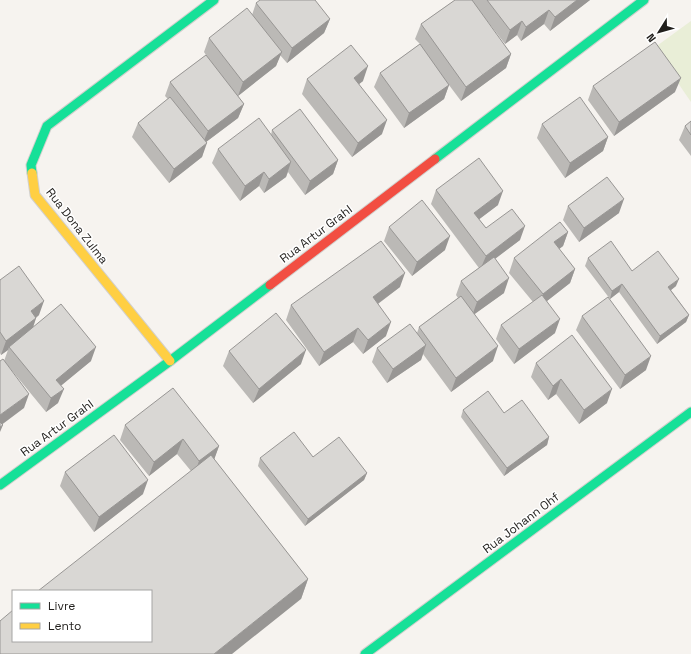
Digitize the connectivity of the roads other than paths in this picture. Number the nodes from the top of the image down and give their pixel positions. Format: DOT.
graph roads {
  1 [pos="214,0"];
  2 [pos="644,0"];
  3 [pos="170,361"];
  4 [pos="691,412"];
  5 [pos="0,485"];
  6 [pos="365,654"];
  1 -- 3 [label="street, Rua Dona Zulma"];
  2 -- 3 [label="street, Rua Artur Grahl"];
  3 -- 5 [label="street, Rua Artur Grahl"];
  4 -- 6 [label="street, Rua Johann Ohf"];
}
